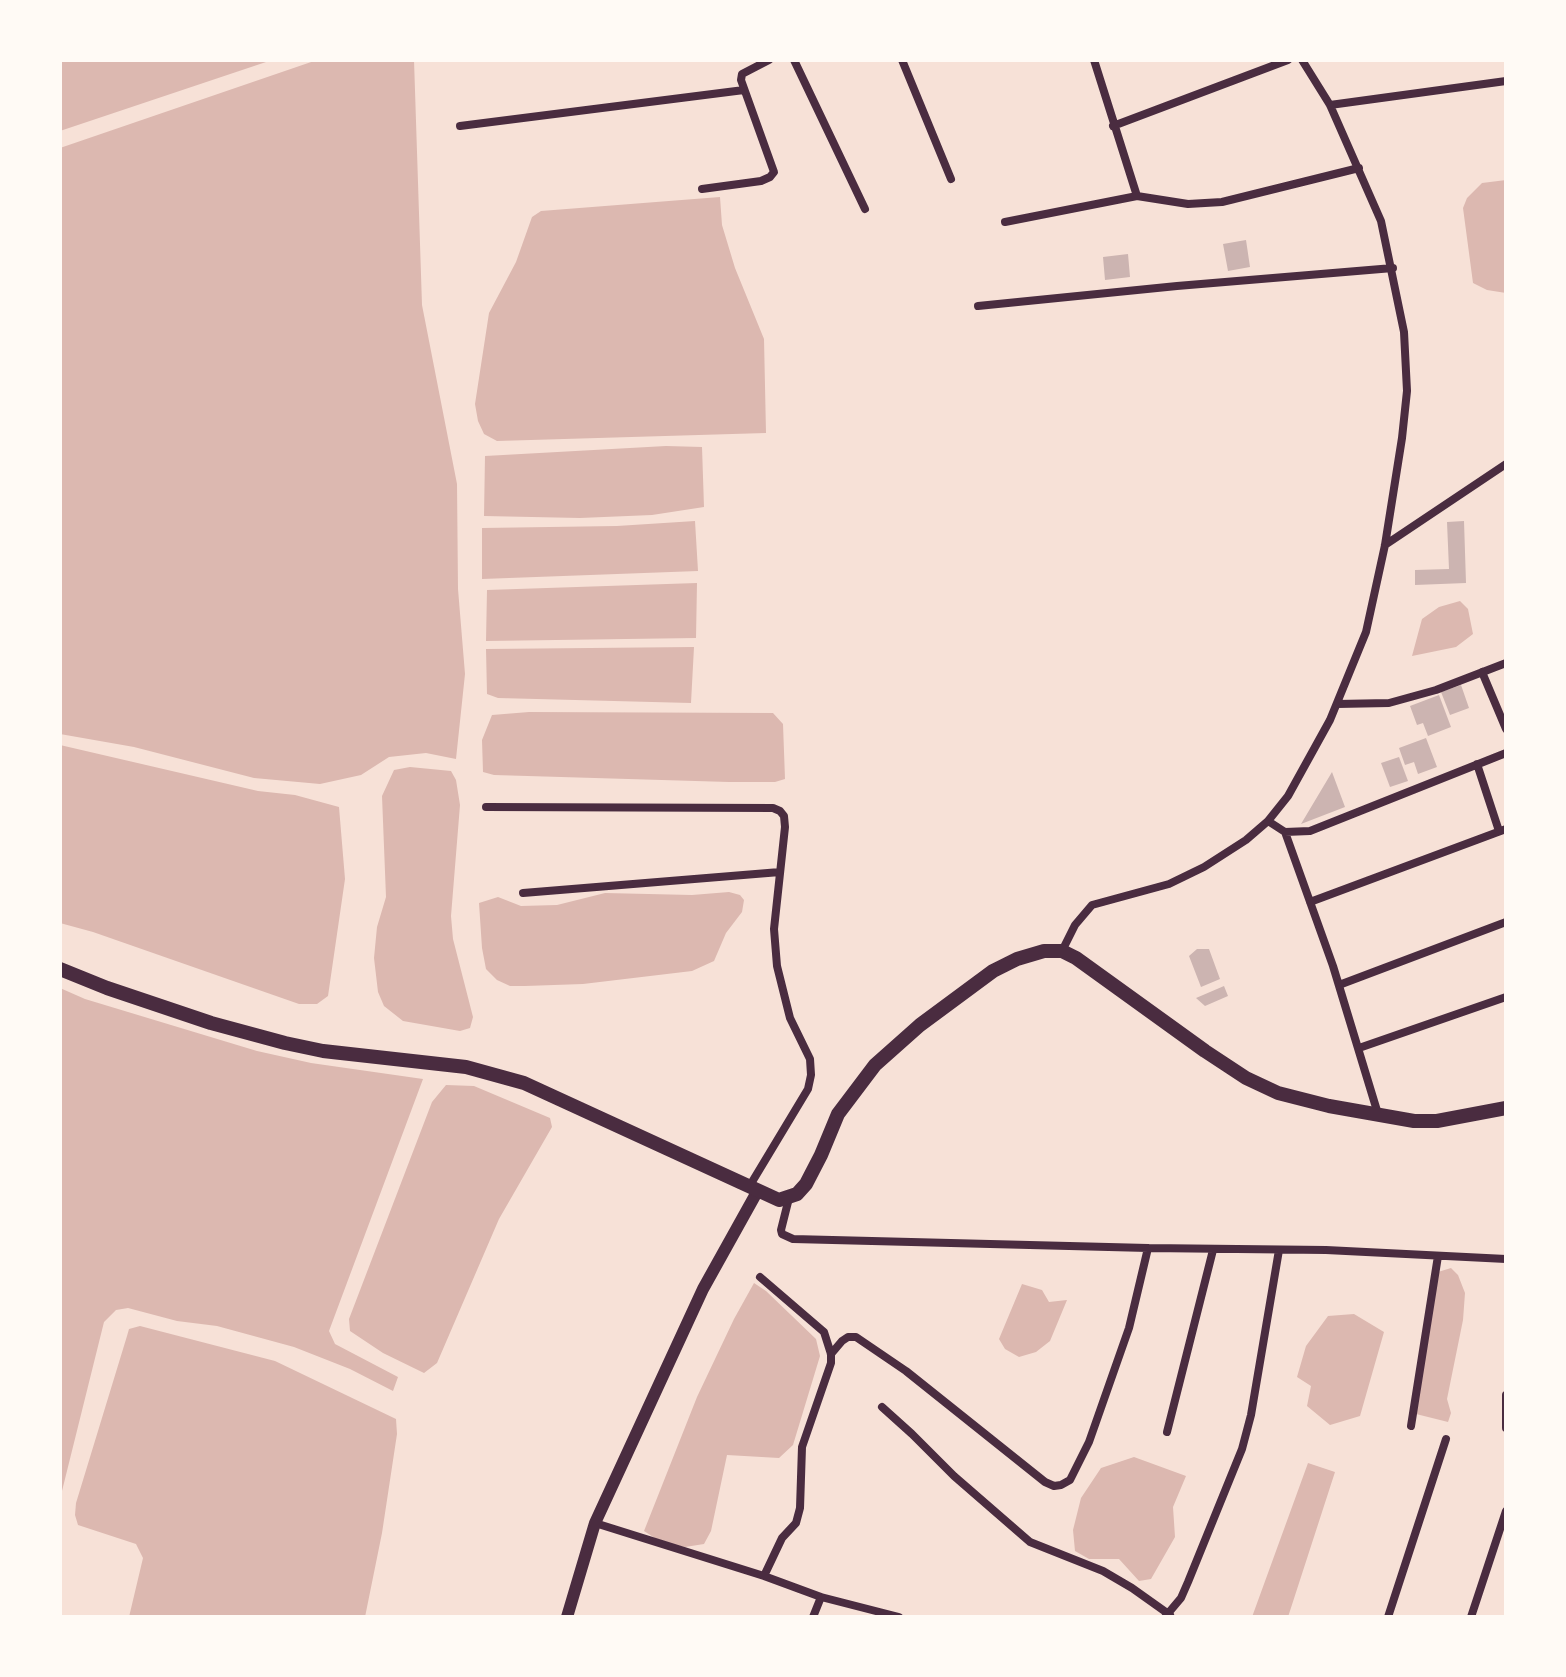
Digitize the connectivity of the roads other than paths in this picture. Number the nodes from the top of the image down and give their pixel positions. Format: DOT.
graph roads {
  1 [pos="769,60"];
  2 [pos="794,60"];
  3 [pos="902,60"];
  4 [pos="1094,60"];
  5 [pos="1288,60"];
  6 [pos="1302,60"];
  7 [pos="1506,81"];
  8 [pos="744,90"];
  9 [pos="1330,105"];
  10 [pos="460,126"];
  11 [pos="1113,126"];
  12 [pos="1359,168"];
  13 [pos="951,179"];
  14 [pos="702,189"];
  15 [pos="1137,196"];
  16 [pos="865,209"];
  17 [pos="1005,222"];
  18 [pos="1393,268"];
  19 [pos="978,306"];
  20 [pos="1506,464"];
  21 [pos="1385,545"];
  22 [pos="1506,663"];
  23 [pos="1482,672"];
  24 [pos="1337,704"];
  25 [pos="1506,729"];
  26 [pos="1506,753"];
  27 [pos="1477,764"];
  28 [pos="486,807"];
  29 [pos="1268,821"];
  30 [pos="1503,830"];
  31 [pos="1285,832"];
  32 [pos="780,872"];
  33 [pos="523,893"];
  34 [pos="1310,902"];
  35 [pos="1506,922"];
  36 [pos="1062,951"];
  37 [pos="60,969"];
  38 [pos="1339,985"];
  39 [pos="1506,997"];
  40 [pos="1359,1048"];
  41 [pos="1506,1108"];
  42 [pos="1378,1114"];
  43 [pos="768,1195"];
  44 [pos="1148,1248"];
  45 [pos="1213,1250"];
  46 [pos="1279,1250"];
  47 [pos="1438,1256"];
  48 [pos="1506,1259"];
  49 [pos="760,1277"];
  50 [pos="831,1354"];
  51 [pos="1506,1395"];
  52 [pos="882,1407"];
  53 [pos="1411,1426"];
  54 [pos="1506,1428"];
  55 [pos="1167,1432"];
  56 [pos="1446,1439"];
  57 [pos="1506,1511"];
  58 [pos="595,1523"];
  59 [pos="764,1576"];
  60 [pos="821,1597"];
  61 [pos="1169,1616"];
  62 [pos="567,1617"];
  63 [pos="813,1617"];
  64 [pos="899,1617"];
  65 [pos="1388,1617"];
  66 [pos="1471,1617"];
  1 -- 8 [label="street"];
  2 -- 16 [label="street"];
  3 -- 13 [label="street"];
  4 -- 11 [label="street"];
  5 -- 11 [label="street"];
  6 -- 9 [label="street"];
  7 -- 9 [label="street"];
  8 -- 10 [label="street"];
  8 -- 14 [label="street"];
  9 -- 12 [label="street"];
  11 -- 15 [label="street"];
  12 -- 15 [label="street"];
  12 -- 18 [label="street"];
  15 -- 17 [label="street"];
  18 -- 19 [label="street"];
  18 -- 21 [label="street"];
  20 -- 21 [label="street"];
  21 -- 24 [label="street"];
  22 -- 23 [label="street"];
  23 -- 24 [label="street"];
  23 -- 25 [label="street"];
  24 -- 29 [label="street"];
  26 -- 27 [label="street"];
  27 -- 30 [label="street"];
  27 -- 31 [label="street"];
  28 -- 32 [label="street"];
  29 -- 31 [label="street"];
  29 -- 36 [label="street"];
  30 -- 34 [label="street"];
  31 -- 34 [label="street"];
  32 -- 33 [label="street"];
  32 -- 43 [label="street"];
  34 -- 38 [label="street"];
  35 -- 38 [label="street"];
  36 -- 42 [label="main road"];
  36 -- 43 [label="main road"];
  37 -- 43 [label="main road"];
  38 -- 40 [label="street"];
  39 -- 40 [label="street"];
  40 -- 42 [label="street"];
  41 -- 42 [label="main road"];
  43 -- 44 [label="street"];
  43 -- 58 [label="street"];
  44 -- 45 [label="street"];
  44 -- 50 [label="street"];
  45 -- 46 [label="street"];
  45 -- 55 [label="street"];
  46 -- 47 [label="street"];
  46 -- 61 [label="street"];
  47 -- 48 [label="street"];
  47 -- 53 [label="street"];
  49 -- 50 [label="street"];
  50 -- 59 [label="street"];
  51 -- 54 [label="street"];
  52 -- 61 [label="street"];
  56 -- 65 [label="street"];
  57 -- 66 [label="street"];
  58 -- 59 [label="street"];
  58 -- 62 [label="street"];
  59 -- 60 [label="street"];
  60 -- 63 [label="street"];
  60 -- 64 [label="street"];
}
